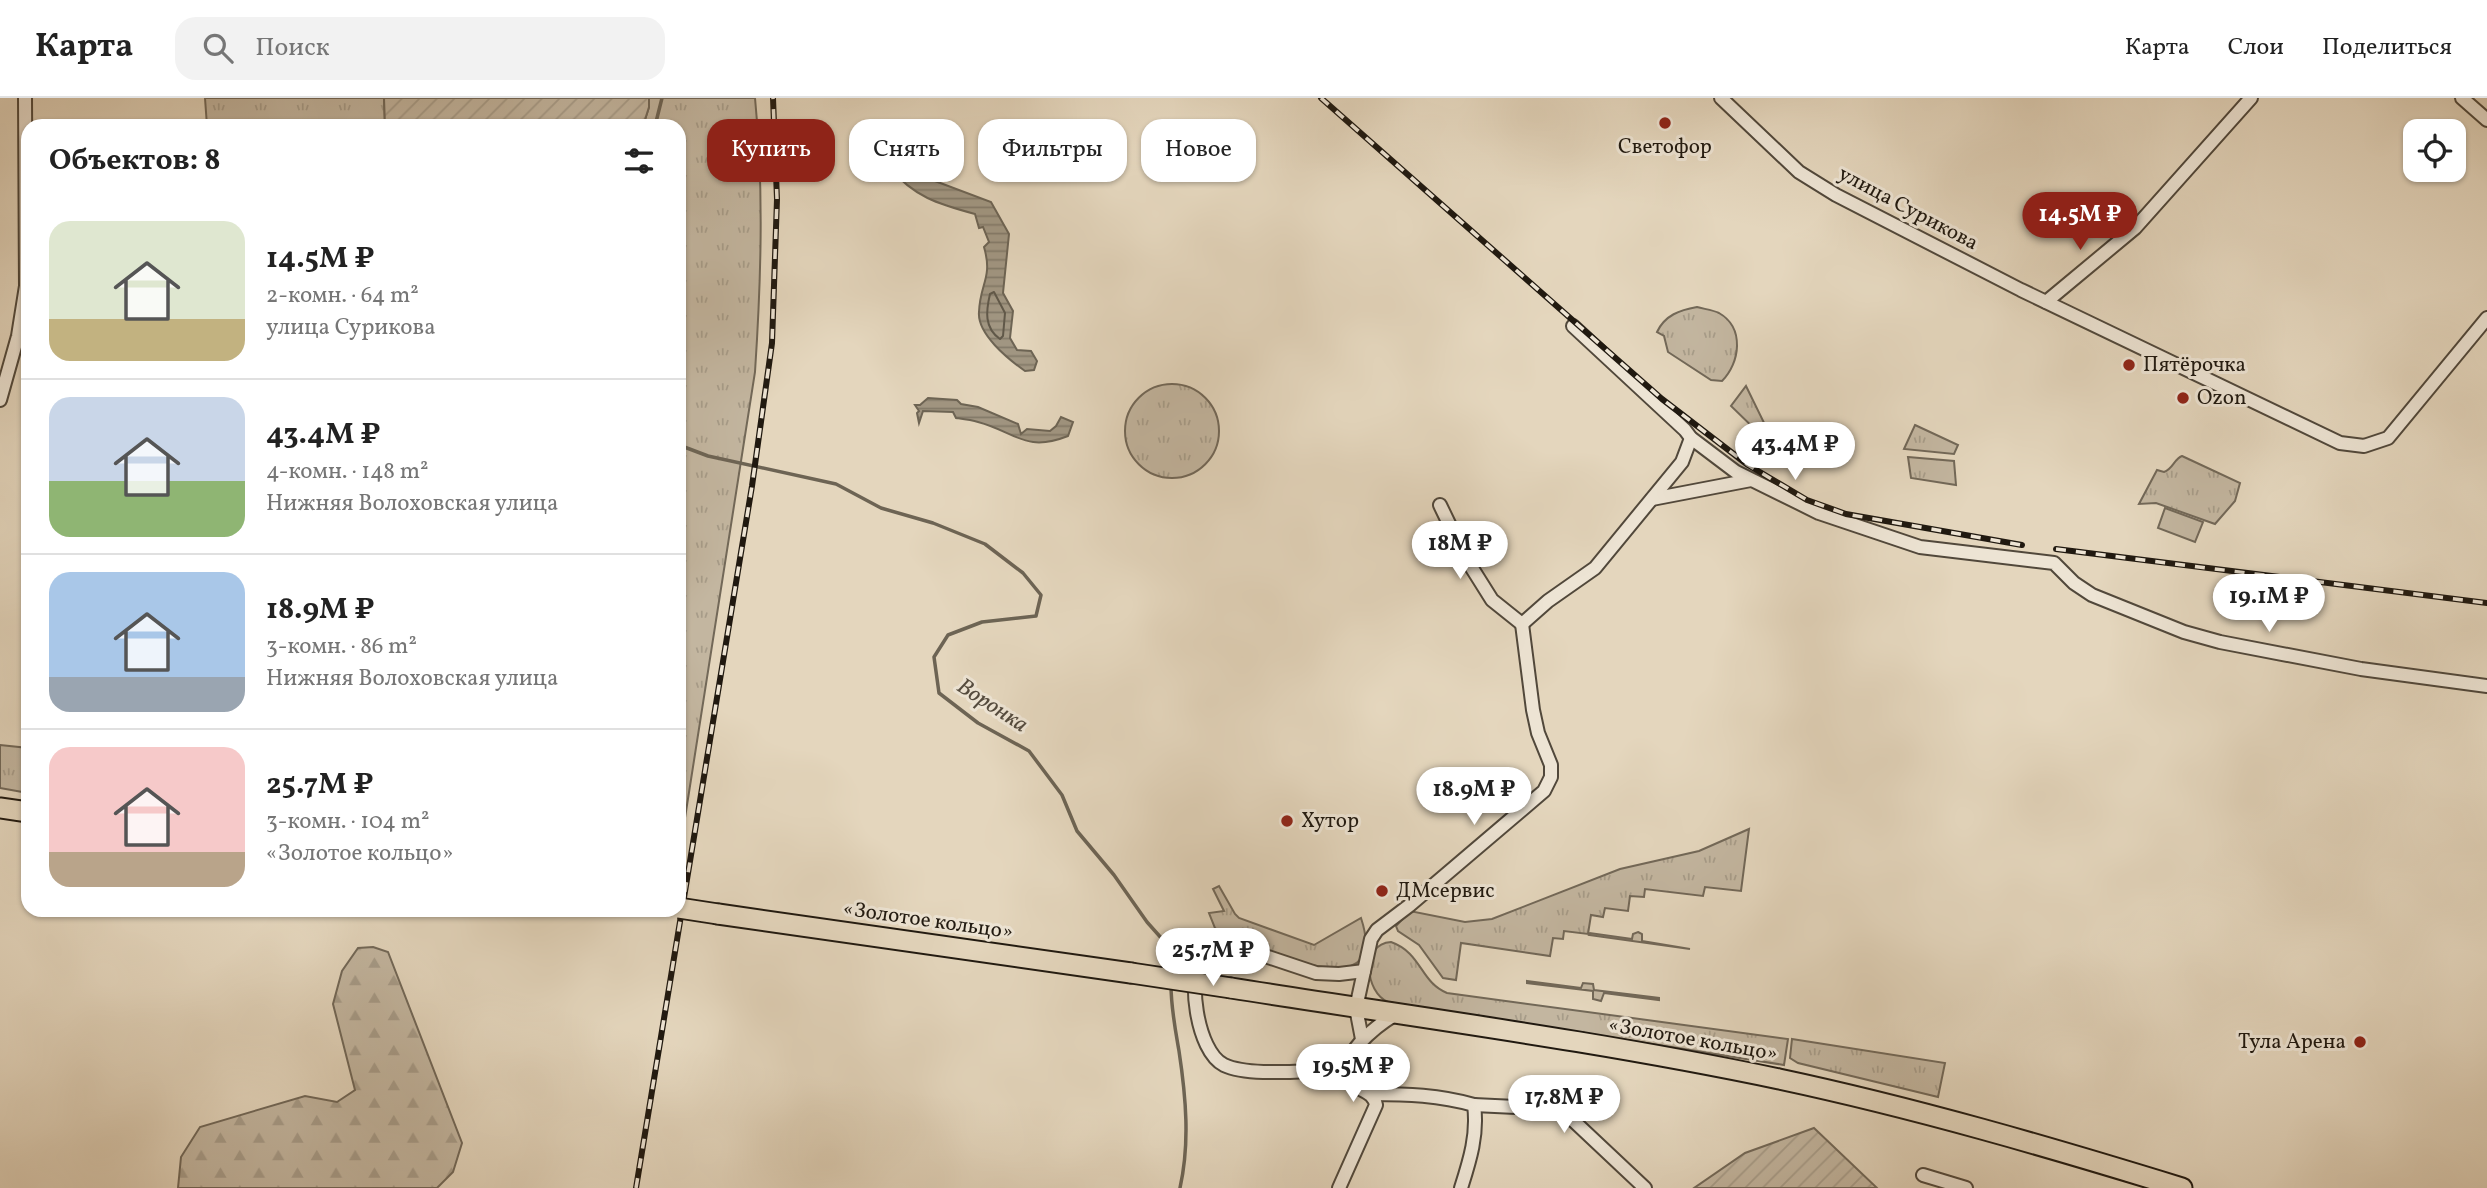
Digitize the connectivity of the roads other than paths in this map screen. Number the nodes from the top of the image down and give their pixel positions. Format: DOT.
graph roads {
  1 [pos="25,98"];
  2 [pos="1721,98"];
  3 [pos="2251,98"];
  4 [pos="2462,98"];
  5 [pos="25,119"];
  6 [pos="2487,120"];
  7 [pos="2046,302"];
  8 [pos="21,317"];
  9 [pos="2487,318"];
  10 [pos="1573,326"];
  11 [pos="0,400"];
  12 [pos="1691,439"];
  13 [pos="1751,480"];
  14 [pos="1652,499"];
  15 [pos="1440,505"];
  16 [pos="1522,624"];
  17 [pos="2487,686"];
  18 [pos="0,808"];
  19 [pos="21,811"];
  20 [pos="686,909"];
  21 [pos="1364,971"];
  22 [pos="1356,1008"];
  23 [pos="1396,1014"];
  24 [pos="1362,1039"];
  25 [pos="1346,1070"];
  26 [pos="1371,1094"];
  27 [pos="1474,1105"];
  28 [pos="1923,1175"];
  29 [pos="1339,1188"];
  30 [pos="1461,1188"];
  31 [pos="1645,1188"];
  32 [pos="1965,1188"];
  33 [pos="2182,1188"];
  1 -- 5 [label="street"];
  2 -- 7 [label="street, улица Сурикова"];
  3 -- 7 [label="street"];
  4 -- 6 [label="street"];
  7 -- 9 [label="street, улица Сурикова"];
  8 -- 11 [label="street"];
  10 -- 12 [label="street"];
  12 -- 13 [label="street"];
  12 -- 14 [label="street"];
  13 -- 14 [label="street"];
  13 -- 17 [label="street"];
  14 -- 16 [label="street"];
  15 -- 16 [label="street"];
  16 -- 21 [label="street"];
  18 -- 19 [label="main road"];
  20 -- 22 [label="main road, «Золотое кольцо», bridge"];
  21 -- 22 [label="street"];
  21 -- 25 [label="street"];
  22 -- 23 [label="main road, «Золотое кольцо»"];
  22 -- 24 [label="street"];
  23 -- 24 [label="street"];
  23 -- 33 [label="main road, «Золотое кольцо»"];
  24 -- 25 [label="street"];
  25 -- 26 [label="street"];
  26 -- 27 [label="street"];
  26 -- 29 [label="street"];
  27 -- 30 [label="street"];
  27 -- 31 [label="street"];
  28 -- 32 [label="street"];
}
